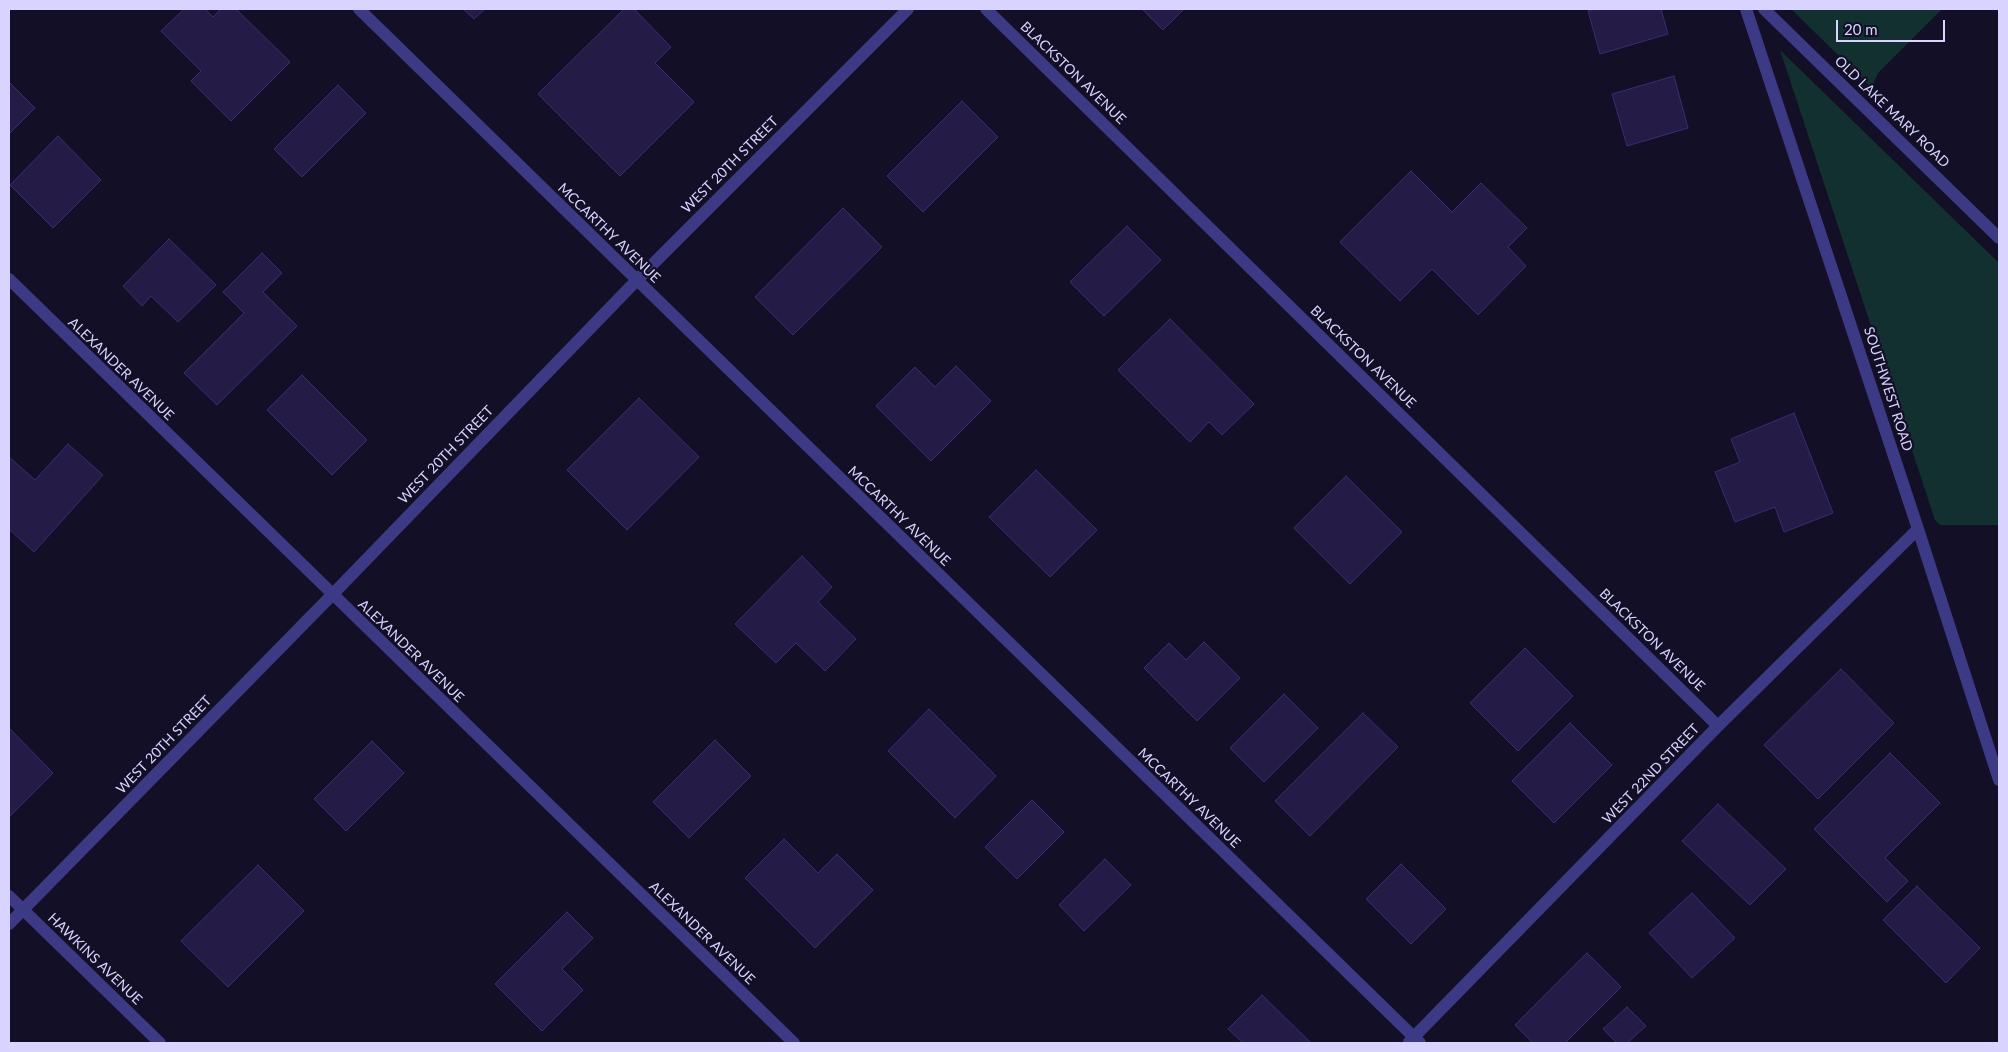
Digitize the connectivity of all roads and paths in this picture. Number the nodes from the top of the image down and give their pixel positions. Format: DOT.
graph roads {
  1 [pos="359,9"];
  2 [pos="908,9"];
  3 [pos="986,9"];
  4 [pos="1746,9"];
  5 [pos="1764,9"];
  6 [pos="1999,238"];
  7 [pos="9,280"];
  8 [pos="636,281"];
  9 [pos="1918,530"];
  10 [pos="332,595"];
  11 [pos="1718,726"];
  12 [pos="1999,780"];
  13 [pos="9,896"];
  14 [pos="23,910"];
  15 [pos="9,924"];
  16 [pos="1414,1041"];
  17 [pos="160,1043"];
  18 [pos="794,1043"];
  1 -- 8 [label="street, MCCARTHY AVENUE"];
  2 -- 8 [label="street, WEST 20TH STREET"];
  3 -- 11 [label="street, BLACKSTON AVENUE"];
  4 -- 9 [label="street, SOUTHWEST ROAD"];
  5 -- 6 [label="street, OLD LAKE MARY ROAD"];
  7 -- 10 [label="street, ALEXANDER AVENUE"];
  8 -- 10 [label="street, WEST 20TH STREET"];
  8 -- 16 [label="street, MCCARTHY AVENUE"];
  9 -- 11 [label="street, WEST 22ND STREET"];
  9 -- 12 [label="street, SOUTHWEST ROAD"];
  10 -- 14 [label="street, WEST 20TH STREET"];
  10 -- 18 [label="street, ALEXANDER AVENUE"];
  11 -- 16 [label="street, WEST 22ND STREET"];
  13 -- 14 [label="street, HAWKINS AVENUE"];
  14 -- 15 [label="street, WEST 20TH STREET"];
  14 -- 17 [label="street, HAWKINS AVENUE"];
}
